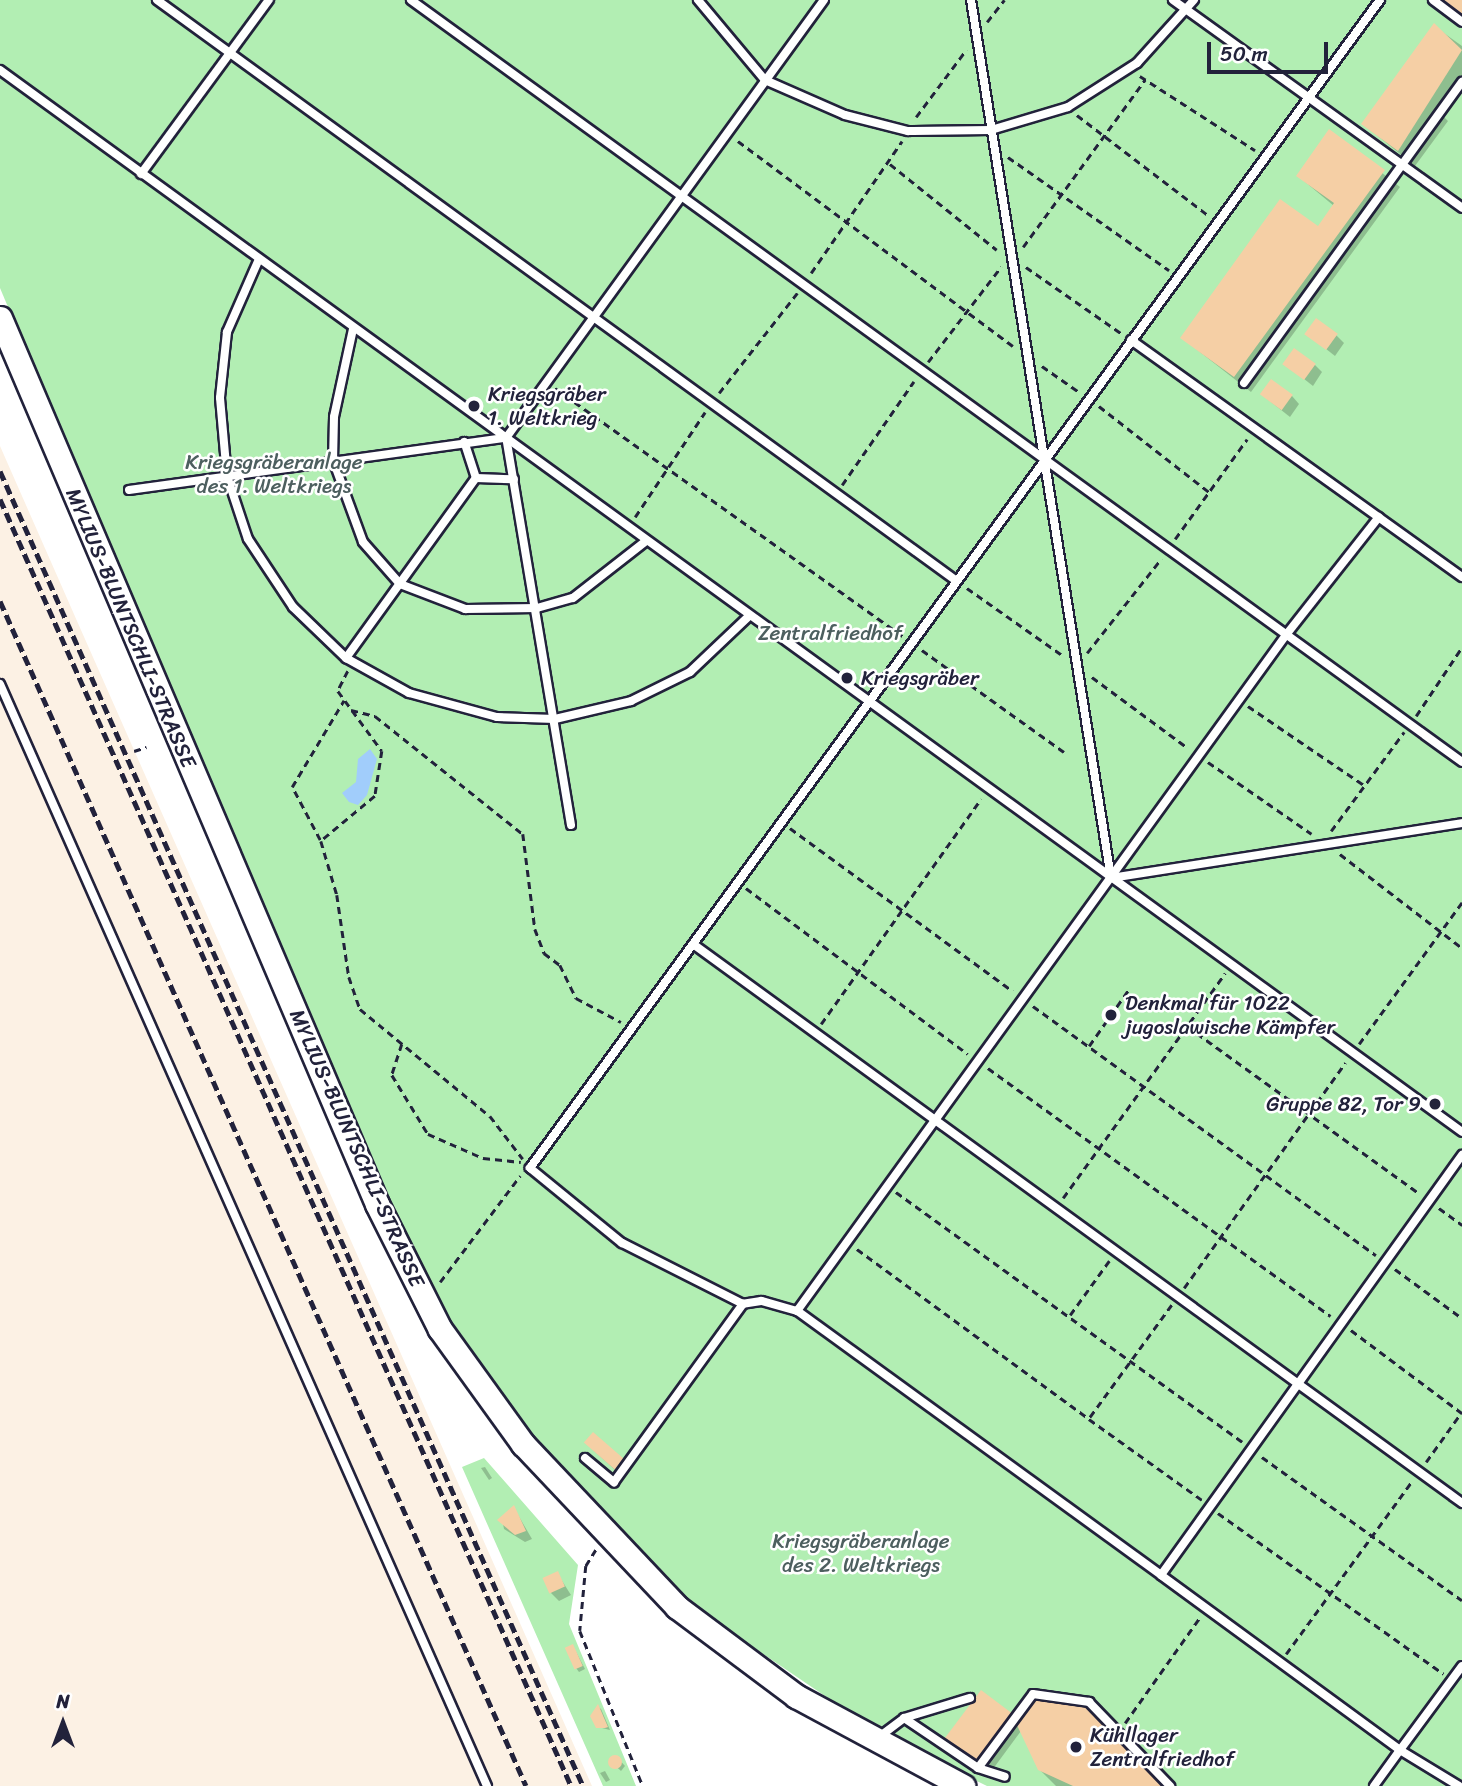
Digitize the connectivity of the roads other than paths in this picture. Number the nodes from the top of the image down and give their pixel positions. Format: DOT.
graph roads {
  1 [pos="158,0"];
  2 [pos="270,0"];
  3 [pos="411,0"];
  4 [pos="698,0"];
  5 [pos="824,0"];
  6 [pos="971,0"];
  7 [pos="1173,0"];
  8 [pos="1194,0"];
  9 [pos="1380,0"];
  10 [pos="1433,0"];
  11 [pos="1187,10"];
  12 [pos="1462,22"];
  13 [pos="232,54"];
  14 [pos="0,70"];
  15 [pos="765,80"];
  16 [pos="1462,82"];
  17 [pos="1307,96"];
  18 [pos="991,130"];
  19 [pos="1402,165"];
  20 [pos="142,174"];
  21 [pos="682,195"];
  22 [pos="1462,208"];
  23 [pos="260,259"];
  24 [pos="593,317"];
  25 [pos="0,318"];
  26 [pos="353,329"];
  27 [pos="1131,340"];
  28 [pos="1244,383"];
  29 [pos="506,438"];
  30 [pos="464,442"];
  31 [pos="333,460"];
  32 [pos="1044,460"];
  33 [pos="227,476"];
  34 [pos="476,478"];
  35 [pos="514,479"];
  36 [pos="129,490"];
  37 [pos="1379,517"];
  38 [pos="646,541"];
  39 [pos="1462,577"];
  40 [pos="954,579"];
  41 [pos="400,584"];
  42 [pos="537,608"];
  43 [pos="749,616"];
  44 [pos="1286,635"];
  45 [pos="349,660"];
  46 [pos="0,684"];
  47 [pos="867,702"];
  48 [pos="555,719"];
  49 [pos="1462,762"];
  50 [pos="1462,823"];
  51 [pos="571,825"];
  52 [pos="1111,878"];
  53 [pos="693,944"];
  54 [pos="936,1120"];
  55 [pos="1462,1132"];
  56 [pos="1462,1156"];
  57 [pos="743,1304"];
  58 [pos="797,1311"];
  59 [pos="1298,1384"];
  60 [pos="585,1458"];
  61 [pos="1462,1503"];
  62 [pos="1161,1575"];
  63 [pos="1462,1666"];
  64 [pos="970,1698"];
  65 [pos="904,1718"];
  66 [pos="876,1742"];
  67 [pos="1400,1750"];
  68 [pos="978,1768"];
  69 [pos="1005,1777"];
  70 [pos="487,1786"];
  71 [pos="963,1786"];
  72 [pos="1170,1786"];
  73 [pos="1374,1786"];
  74 [pos="1459,1786"];
  1 -- 13 [label="lane"];
  2 -- 13 [label="lane"];
  3 -- 21 [label="lane"];
  4 -- 15 [label="lane"];
  5 -- 15 [label="lane"];
  6 -- 18 [label="lane"];
  7 -- 11 [label="lane"];
  8 -- 11 [label="lane"];
  9 -- 17 [label="lane"];
  10 -- 12 [label="lane"];
  11 -- 17 [label="lane"];
  11 -- 18 [label="lane"];
  13 -- 20 [label="lane"];
  13 -- 24 [label="lane"];
  14 -- 20 [label="lane"];
  15 -- 18 [label="lane"];
  15 -- 21 [label="lane"];
  16 -- 19 [label="lane"];
  17 -- 19 [label="lane"];
  17 -- 27 [label="lane"];
  18 -- 32 [label="lane"];
  19 -- 22 [label="lane"];
  19 -- 28 [label="lane"];
  20 -- 23 [label="lane"];
  21 -- 24 [label="lane"];
  21 -- 32 [label="lane"];
  23 -- 26 [label="lane"];
  23 -- 33 [label="lane"];
  24 -- 29 [label="lane"];
  24 -- 40 [label="lane"];
  25 -- 66 [label="street, MYLIUS-BLUNTSCHLI-STRASSE"];
  26 -- 29 [label="lane"];
  26 -- 31 [label="lane"];
  27 -- 32 [label="lane"];
  27 -- 37 [label="lane"];
  29 -- 30 [label="lane"];
  29 -- 35 [label="lane"];
  29 -- 38 [label="lane"];
  30 -- 31 [label="lane"];
  30 -- 34 [label="lane"];
  31 -- 33 [label="lane"];
  31 -- 41 [label="lane"];
  32 -- 40 [label="lane"];
  32 -- 44 [label="lane"];
  32 -- 52 [label="lane"];
  33 -- 36 [label="lane"];
  33 -- 45 [label="lane"];
  34 -- 35 [label="lane"];
  34 -- 41 [label="lane"];
  35 -- 42 [label="lane"];
  37 -- 39 [label="lane"];
  37 -- 44 [label="lane"];
  38 -- 42 [label="lane"];
  38 -- 43 [label="lane"];
  40 -- 47 [label="lane"];
  41 -- 42 [label="lane"];
  41 -- 45 [label="lane"];
  42 -- 48 [label="lane"];
  43 -- 47 [label="lane"];
  43 -- 48 [label="lane"];
  44 -- 49 [label="lane"];
  44 -- 52 [label="lane"];
  45 -- 48 [label="lane"];
  46 -- 70 [label="lane"];
  47 -- 52 [label="lane"];
  47 -- 53 [label="lane"];
  48 -- 51 [label="lane"];
  50 -- 52 [label="lane"];
  52 -- 54 [label="lane"];
  52 -- 55 [label="lane"];
  53 -- 54 [label="lane"];
  53 -- 57 [label="lane"];
  54 -- 58 [label="lane"];
  54 -- 59 [label="lane"];
  56 -- 59 [label="lane"];
  57 -- 58 [label="lane"];
  57 -- 60 [label="lane"];
  58 -- 62 [label="lane"];
  59 -- 61 [label="lane"];
  59 -- 62 [label="lane"];
  62 -- 67 [label="lane"];
  63 -- 67 [label="lane"];
  64 -- 65 [label="lane"];
  65 -- 66 [label="lane"];
  65 -- 68 [label="lane"];
  66 -- 71 [label="street, MYLIUS-BLUNTSCHLI-STRASSE"];
  67 -- 73 [label="lane"];
  67 -- 74 [label="lane"];
  68 -- 69 [label="lane"];
  68 -- 72 [label="lane"];
}
